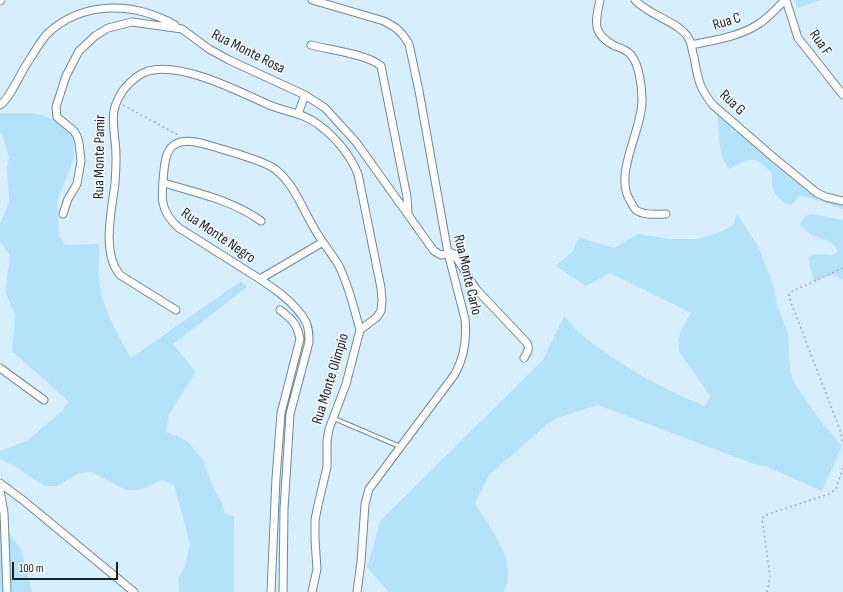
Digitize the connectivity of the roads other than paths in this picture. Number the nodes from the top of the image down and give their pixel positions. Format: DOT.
graph roads {
  1 [pos="312,0"];
  2 [pos="600,0"];
  3 [pos="635,0"];
  4 [pos="786,0"];
  5 [pos="182,29"];
  6 [pos="691,44"];
  7 [pos="311,45"];
  8 [pos="305,95"];
  9 [pos="843,95"];
  10 [pos="0,105"];
  11 [pos="298,114"];
  12 [pos="164,183"];
  13 [pos="843,201"];
  14 [pos="408,213"];
  15 [pos="63,214"];
  16 [pos="666,214"];
  17 [pos="261,221"];
  18 [pos="323,242"];
  19 [pos="448,253"];
  20 [pos="260,279"];
  21 [pos="176,310"];
  22 [pos="280,310"];
  23 [pos="360,330"];
  24 [pos="524,358"];
  25 [pos="0,368"];
  26 [pos="44,400"];
  27 [pos="333,418"];
  28 [pos="401,446"];
  29 [pos="0,483"];
  30 [pos="0,491"];
  31 [pos="7,592"];
  32 [pos="134,592"];
  33 [pos="271,592"];
  34 [pos="283,592"];
  35 [pos="312,592"];
  36 [pos="357,592"];
  1 -- 19 [label="street, Rua Monte Carlo"];
  2 -- 16 [label="street"];
  3 -- 6 [label="street, Rua G"];
  4 -- 6 [label="street, Rua C"];
  4 -- 9 [label="street, Rua F"];
  5 -- 8 [label="street, Rua Monte Rosa"];
  5 -- 10 [label="street"];
  5 -- 15 [label="street, Rua Monte Rosa"];
  6 -- 13 [label="street, Rua G"];
  7 -- 14 [label="street"];
  8 -- 11 [label="street"];
  8 -- 14 [label="street, Rua Monte Rosa"];
  11 -- 21 [label="street, Rua Monte Pamir"];
  11 -- 23 [label="street, Rua Monte Olimpio"];
  12 -- 17 [label="street"];
  12 -- 18 [label="street, Rua Monte Negro"];
  12 -- 20 [label="street, Rua Monte Negro"];
  14 -- 19 [label="street, Rua Monte Rosa"];
  18 -- 20 [label="street"];
  18 -- 23 [label="street"];
  19 -- 24 [label="street"];
  19 -- 28 [label="street, Rua Monte Carlo"];
  20 -- 34 [label="street, Rua Monte Negro"];
  22 -- 33 [label="street"];
  23 -- 27 [label="street, Rua Monte Olimpio"];
  25 -- 26 [label="street"];
  27 -- 28 [label="lane"];
  27 -- 35 [label="street, Rua Monte Olimpio"];
  28 -- 36 [label="street, Rua Monte Carlo"];
  29 -- 32 [label="street"];
  30 -- 31 [label="street"];
}
